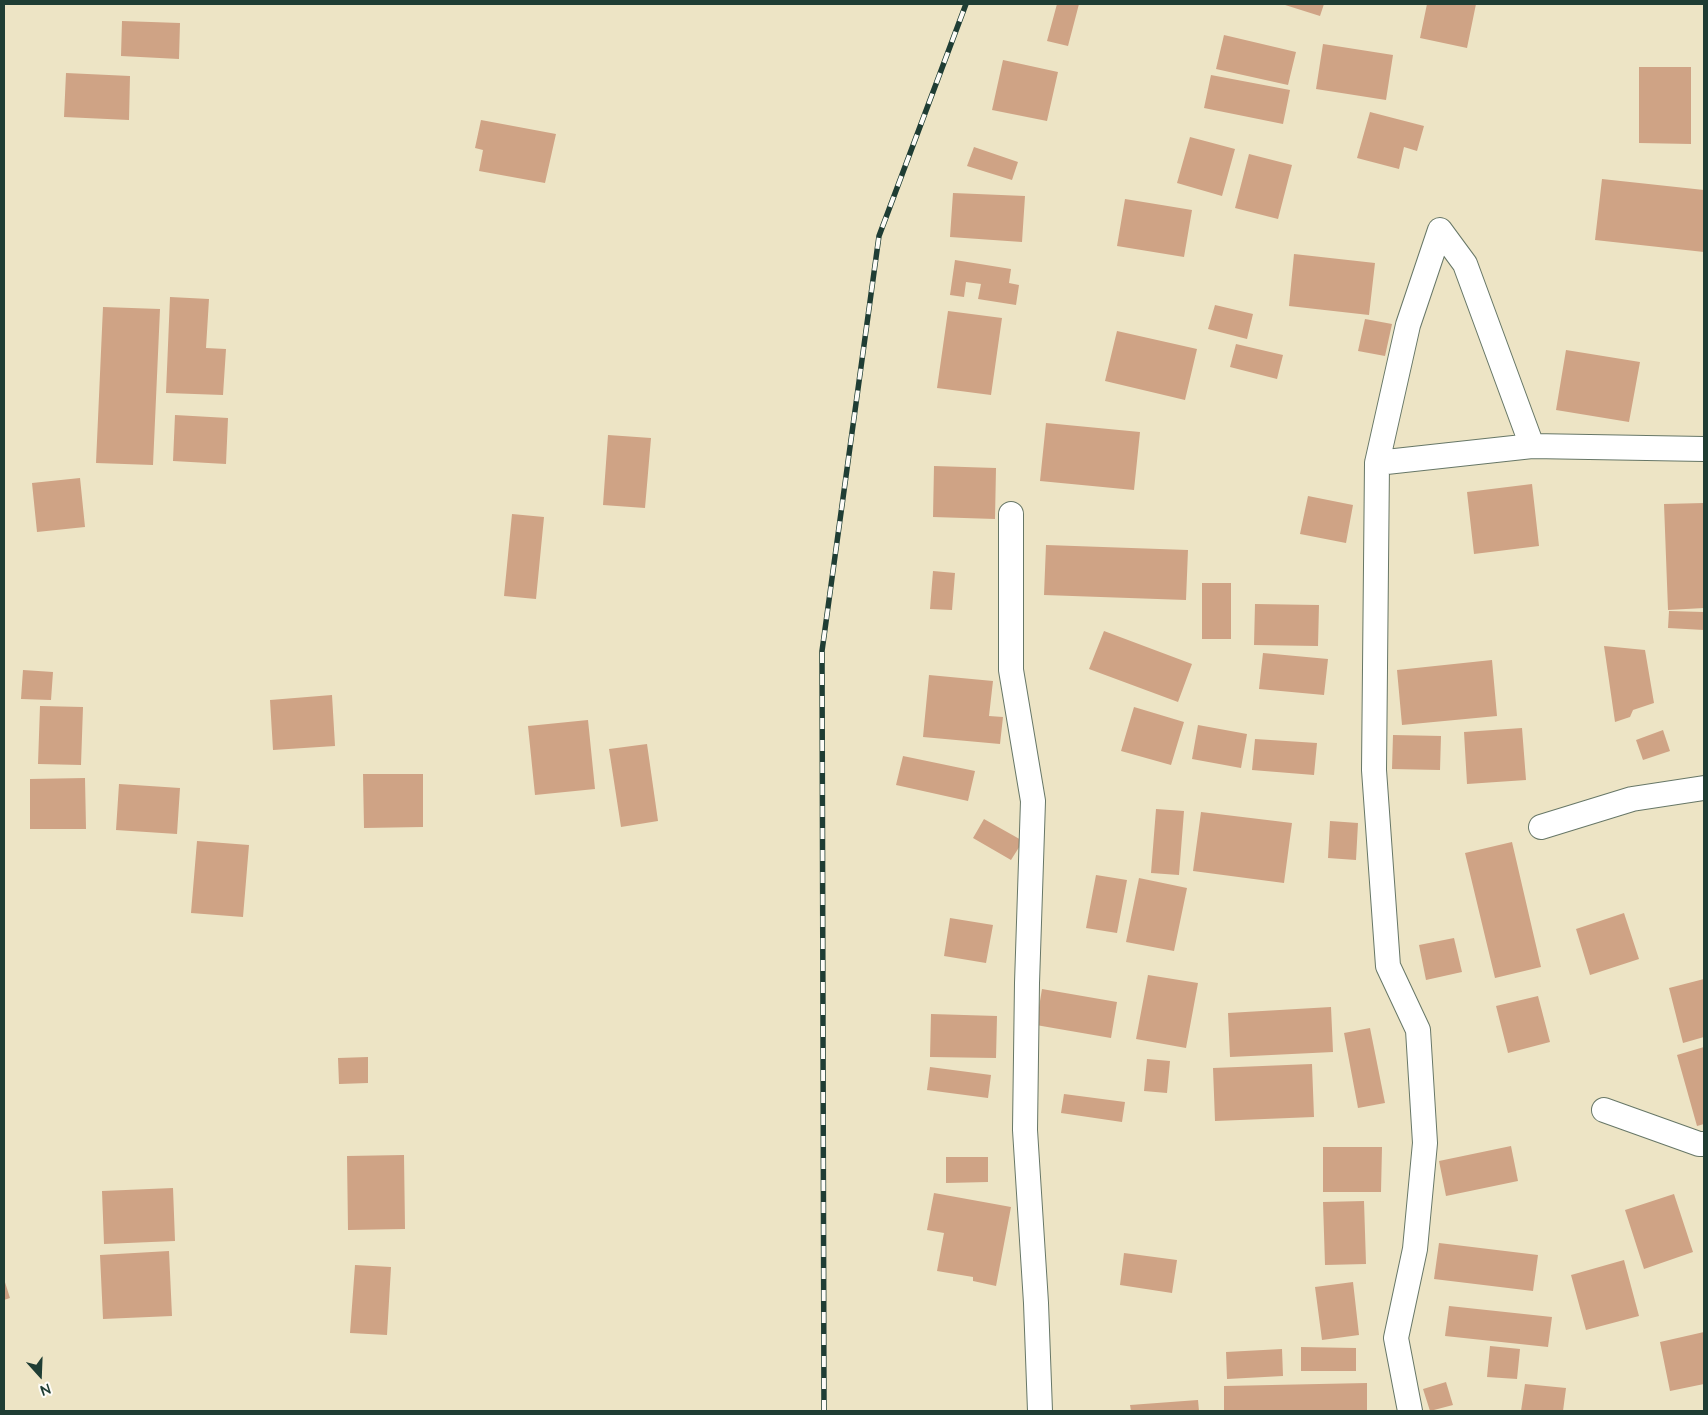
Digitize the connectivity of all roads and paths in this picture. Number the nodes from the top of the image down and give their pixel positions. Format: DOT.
graph roads {
  1 [pos="1532,446"];
  2 [pos="1704,449"];
  3 [pos="1377,463"];
  4 [pos="1011,514"];
  5 [pos="1704,788"];
  6 [pos="1541,827"];
  7 [pos="1604,1110"];
  8 [pos="1704,1144"];
  9 [pos="1040,1411"];
  10 [pos="1410,1411"];
  1 -- 2 [label="street"];
  1 -- 3 [label="street"];
  1 -- 3 [label="street"];
  3 -- 10 [label="street"];
  4 -- 9 [label="street"];
  5 -- 6 [label="street"];
  7 -- 8 [label="street"];
}
